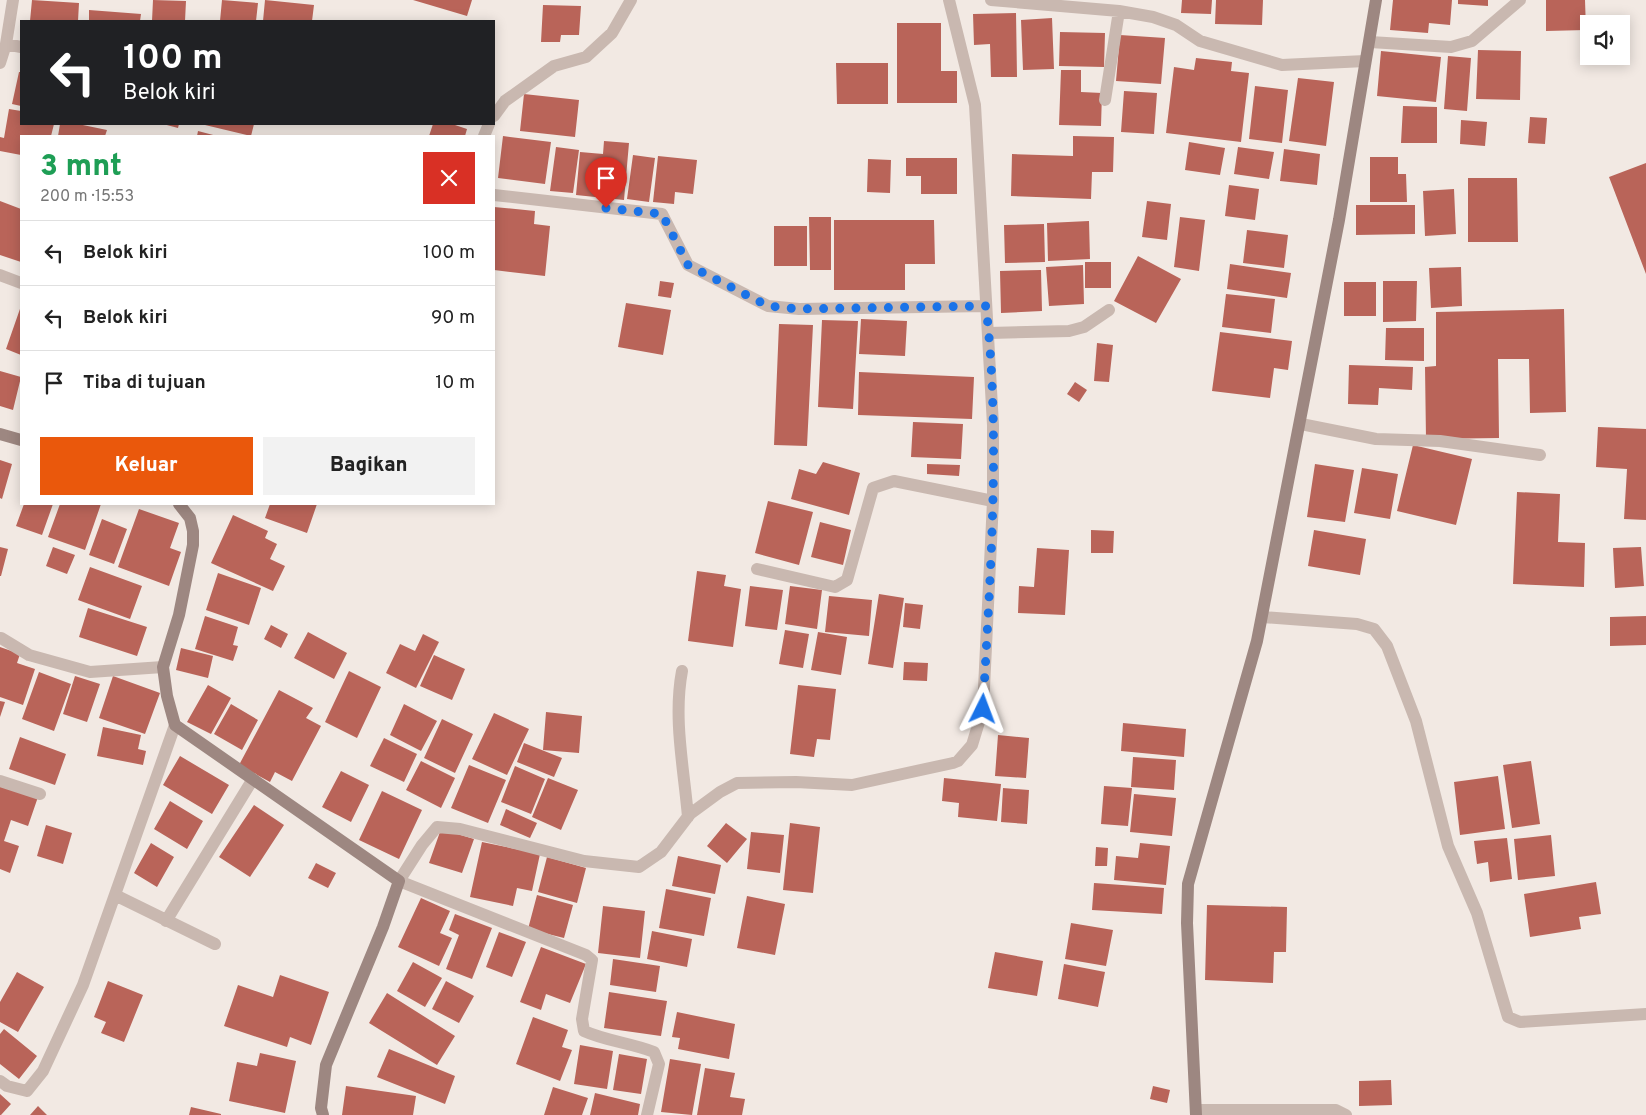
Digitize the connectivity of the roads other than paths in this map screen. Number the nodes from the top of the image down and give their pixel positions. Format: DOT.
graph roads {
  1 [pos="13,0"];
  2 [pos="631,0"];
  3 [pos="949,0"];
  4 [pos="991,0"];
  5 [pos="1376,0"];
  6 [pos="1520,0"];
  7 [pos="1119,11"];
  8 [pos="1370,42"];
  9 [pos="6,44"];
  10 [pos="20,47"];
  11 [pos="1365,61"];
  12 [pos="0,63"];
  13 [pos="1106,100"];
  14 [pos="495,115"];
  15 [pos="495,195"];
  16 [pos="0,275"];
  17 [pos="20,283"];
  18 [pos="986,306"];
  19 [pos="1109,310"];
  20 [pos="989,333"];
  21 [pos="1301,424"];
  22 [pos="0,434"];
  23 [pos="20,440"];
  24 [pos="1540,455"];
  25 [pos="992,501"];
  26 [pos="179,505"];
  27 [pos="757,569"];
  28 [pos="1262,617"];
  29 [pos="1,638"];
  30 [pos="163,667"];
  31 [pos="682,670"];
  32 [pos="175,725"];
  33 [pos="253,779"];
  34 [pos="0,781"];
  35 [pos="40,794"];
  36 [pos="688,817"];
  37 [pos="399,881"];
  38 [pos="115,895"];
  39 [pos="166,920"];
  40 [pos="215,944"];
  41 [pos="1646,1014"];
  42 [pos="0,1081"];
  43 [pos="1196,1112"];
  44 [pos="323,1115"];
  45 [pos="647,1115"];
  46 [pos="1346,1115"];
  1 -- 9 [label="street"];
  2 -- 14 [label="street"];
  3 -- 18 [label="street"];
  4 -- 7 [label="street"];
  5 -- 8 [label="street"];
  6 -- 8 [label="street"];
  7 -- 11 [label="street"];
  7 -- 13 [label="street"];
  8 -- 11 [label="street"];
  9 -- 10 [label="street"];
  9 -- 12 [label="street"];
  11 -- 21 [label="street"];
  15 -- 18 [label="street"];
  16 -- 17 [label="street"];
  18 -- 20 [label="street"];
  19 -- 20 [label="street"];
  20 -- 25 [label="street"];
  21 -- 24 [label="street"];
  21 -- 28 [label="street"];
  22 -- 23 [label="street"];
  25 -- 27 [label="street"];
  25 -- 36 [label="street"];
  26 -- 30 [label="street"];
  28 -- 41 [label="street"];
  28 -- 43 [label="street"];
  29 -- 30 [label="street"];
  30 -- 32 [label="street"];
  31 -- 36 [label="street"];
  32 -- 33 [label="street"];
  32 -- 38 [label="street"];
  33 -- 37 [label="street"];
  33 -- 39 [label="street"];
  34 -- 35 [label="street"];
  36 -- 37 [label="street"];
  37 -- 44 [label="street"];
  37 -- 45 [label="street"];
  38 -- 39 [label="street"];
  38 -- 42 [label="street"];
  39 -- 40 [label="street"];
  43 -- 46 [label="street"];
}
